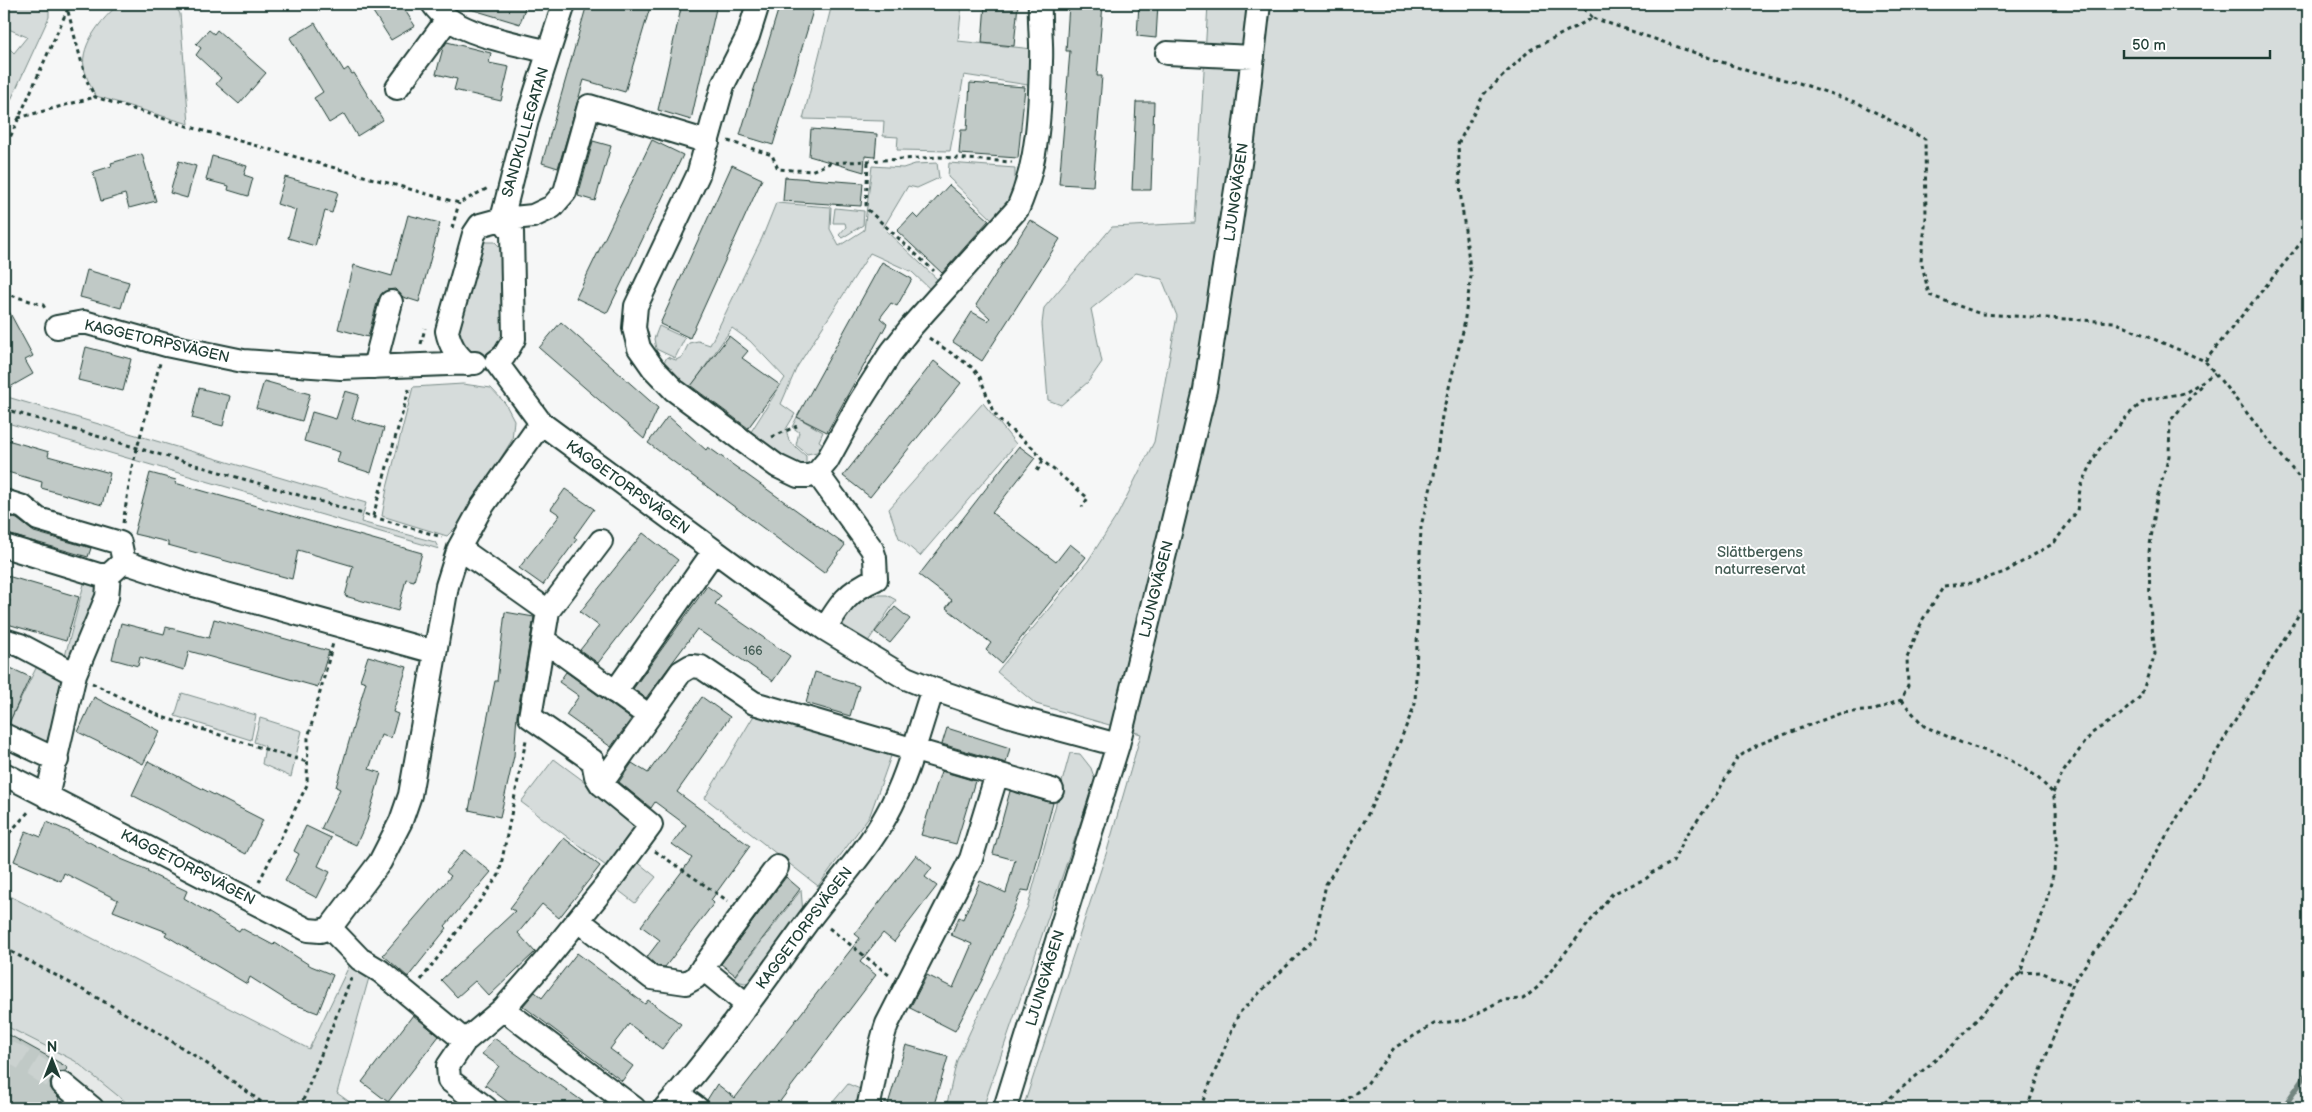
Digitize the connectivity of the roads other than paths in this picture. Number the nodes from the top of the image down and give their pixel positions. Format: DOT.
graph roads {
  1 [pos="564,4"];
  2 [pos="758,4"];
  3 [pos="1040,4"];
  4 [pos="1259,4"];
  5 [pos="440,12"];
  6 [pos="548,52"];
  7 [pos="1167,53"];
  8 [pos="1253,57"];
  9 [pos="397,88"];
  10 [pos="709,139"];
  11 [pos="502,219"];
  12 [pos="391,302"];
  13 [pos="57,327"];
  14 [pos="496,362"];
  15 [pos="467,364"];
  16 [pos="374,367"];
  17 [pos="541,423"];
  18 [pos="817,472"];
  19 [pos="4,501"];
  20 [pos="601,541"];
  21 [pos="4,546"];
  22 [pos="460,548"];
  23 [pos="714,550"];
  24 [pos="118,560"];
  25 [pos="548,611"];
  26 [pos="825,630"];
  27 [pos="4,640"];
  28 [pos="545,641"];
  29 [pos="435,652"];
  30 [pos="75,674"];
  31 [pos="933,689"];
  32 [pos="615,692"];
  33 [pos="649,716"];
  34 [pos="4,735"];
  35 [pos="1118,745"];
  36 [pos="913,751"];
  37 [pos="57,760"];
  38 [pos="4,774"];
  39 [pos="997,774"];
  40 [pos="601,784"];
  41 [pos="1052,790"];
  42 [pos="47,797"];
  43 [pos="777,867"];
  44 [pos="578,920"];
  45 [pos="330,928"];
  46 [pos="702,968"];
  47 [pos="746,1004"];
  48 [pos="503,1010"];
  49 [pos="465,1041"];
  50 [pos="62,1084"];
  51 [pos="672,1101"];
  52 [pos="92,1108"];
  53 [pos="486,1108"];
  54 [pos="634,1108"];
  55 [pos="697,1108"];
  56 [pos="868,1108"];
  57 [pos="1004,1108"];
  1 -- 6 [label="street"];
  2 -- 10 [label="street"];
  3 -- 18 [label="street"];
  4 -- 8 [label="street, LJUNGVÄGEN"];
  5 -- 6 [label="street, SANDKULLEGATAN"];
  5 -- 9 [label="street"];
  6 -- 11 [label="street, SANDKULLEGATAN"];
  7 -- 8 [label="street"];
  8 -- 35 [label="street, LJUNGVÄGEN"];
  10 -- 11 [label="street"];
  10 -- 18 [label="street"];
  11 -- 14 [label="street"];
  11 -- 15 [label="street"];
  12 -- 16 [label="street"];
  13 -- 16 [label="street, KAGGETORPSVÄGEN"];
  14 -- 15 [label="street, KAGGETORPSVÄGEN"];
  14 -- 17 [label="street, KAGGETORPSVÄGEN"];
  15 -- 16 [label="street, KAGGETORPSVÄGEN"];
  17 -- 22 [label="street"];
  17 -- 23 [label="street, KAGGETORPSVÄGEN"];
  18 -- 26 [label="street"];
  19 -- 24 [label="street"];
  20 -- 25 [label="street"];
  21 -- 24 [label="street"];
  22 -- 25 [label="street"];
  22 -- 29 [label="street"];
  23 -- 26 [label="street, KAGGETORPSVÄGEN"];
  23 -- 32 [label="street"];
  24 -- 29 [label="street"];
  24 -- 30 [label="street"];
  25 -- 28 [label="street"];
  26 -- 31 [label="street, KAGGETORPSVÄGEN"];
  27 -- 30 [label="street"];
  28 -- 32 [label="street"];
  28 -- 40 [label="street"];
  29 -- 45 [label="street"];
  30 -- 37 [label="street"];
  31 -- 35 [label="street, KAGGETORPSVÄGEN"];
  31 -- 36 [label="street, KAGGETORPSVÄGEN"];
  32 -- 33 [label="street"];
  33 -- 36 [label="street"];
  33 -- 40 [label="street"];
  34 -- 37 [label="street"];
  35 -- 57 [label="street, LJUNGVÄGEN"];
  36 -- 39 [label="street"];
  36 -- 47 [label="street, KAGGETORPSVÄGEN"];
  37 -- 42 [label="street"];
  38 -- 42 [label="street, KAGGETORPSVÄGEN"];
  39 -- 41 [label="street"];
  39 -- 56 [label="street"];
  40 -- 44 [label="street"];
  42 -- 45 [label="street, KAGGETORPSVÄGEN"];
  43 -- 46 [label="street"];
  44 -- 46 [label="street"];
  44 -- 48 [label="street"];
  45 -- 49 [label="street"];
  46 -- 47 [label="street"];
  47 -- 51 [label="street, KAGGETORPSVÄGEN"];
  48 -- 49 [label="street"];
  48 -- 54 [label="street"];
  49 -- 53 [label="street"];
  50 -- 52 [label="street"];
  51 -- 55 [label="street, KAGGETORPSVÄGEN"];
}
